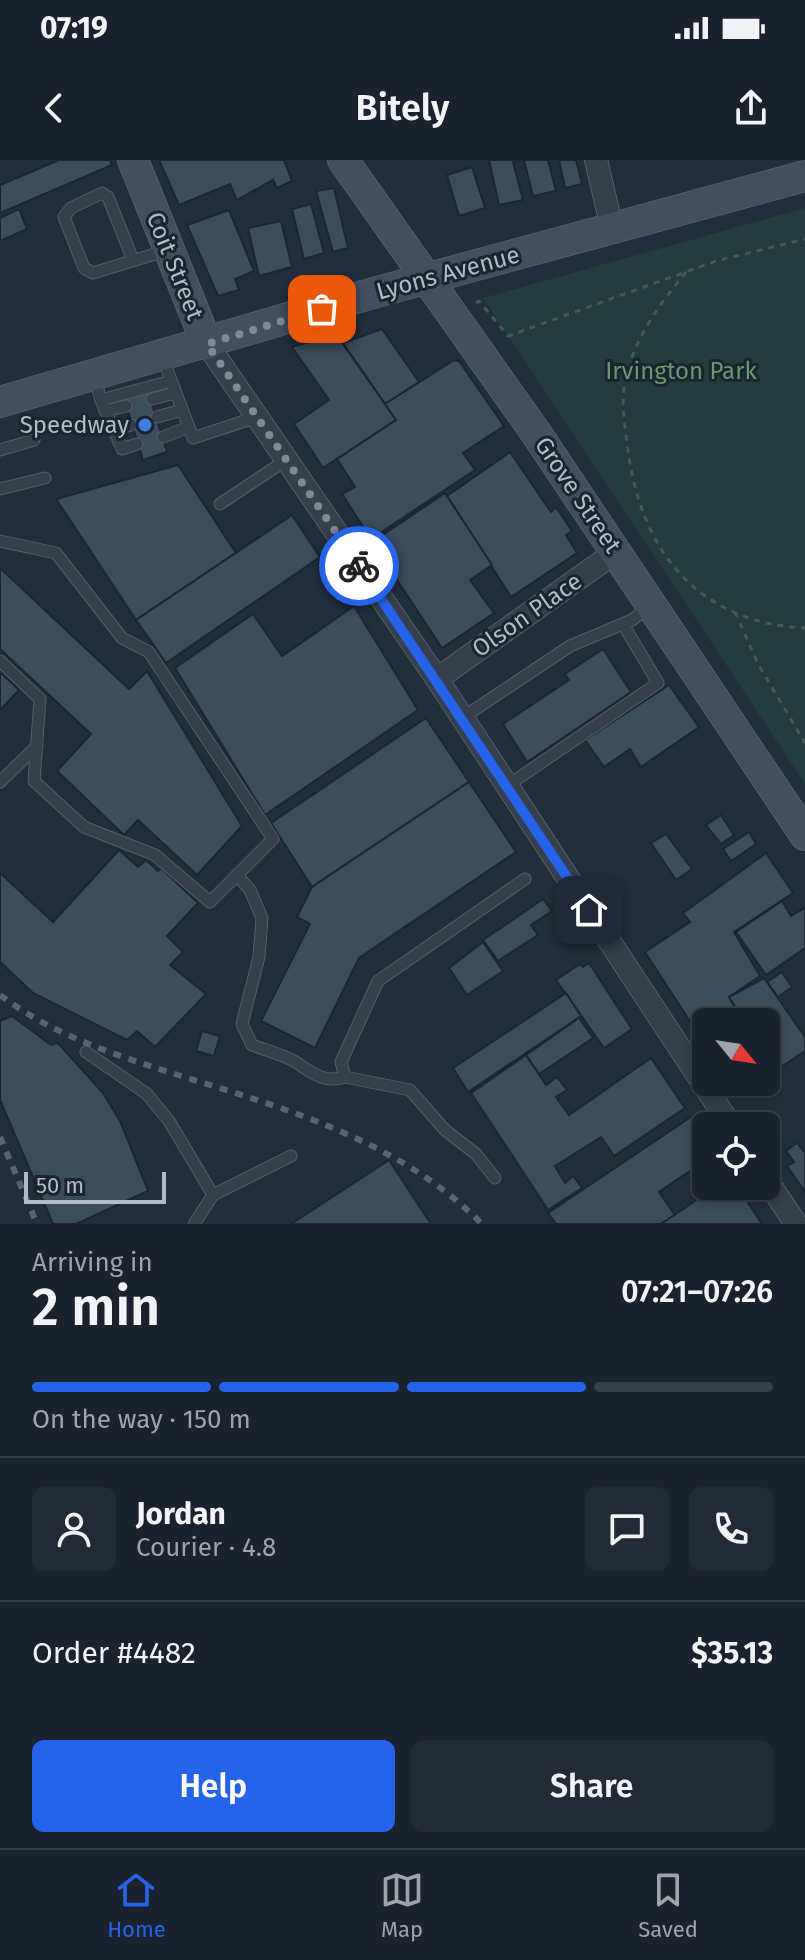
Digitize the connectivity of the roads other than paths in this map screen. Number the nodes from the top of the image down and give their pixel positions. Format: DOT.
graph roads {
  1 [pos="133,160"];
  2 [pos="343,160"];
  3 [pos="596,160"];
  4 [pos="805,176"];
  5 [pos="612,228"];
  6 [pos="169,250"];
  7 [pos="133,260"];
  8 [pos="429,278"];
  9 [pos="207,344"];
  10 [pos="170,377"];
  11 [pos="100,395"];
  12 [pos="152,399"];
  13 [pos="0,402"];
  14 [pos="126,406"];
  15 [pos="182,410"];
  16 [pos="157,417"];
  17 [pos="257,417"];
  18 [pos="131,425"];
  19 [pos="189,427"];
  20 [pos="114,430"];
  21 [pos="163,437"];
  22 [pos="34,440"];
  23 [pos="137,444"];
  24 [pos="0,450"];
  25 [pos="286,460"];
  26 [pos="45,478"];
  27 [pos="0,489"];
  28 [pos="220,504"];
  29 [pos="0,541"];
  30 [pos="617,551"];
  31 [pos="652,605"];
  32 [pos="623,624"];
  33 [pos="0,661"];
  34 [pos="437,679"];
  35 [pos="462,718"];
  36 [pos="37,745"];
  37 [pos="0,782"];
  38 [pos="507,786"];
  39 [pos="805,835"];
  40 [pos="237,875"];
  41 [pos="525,879"];
  42 [pos="86,1052"];
  43 [pos="692,1057"];
  44 [pos="345,1077"];
  45 [pos="291,1156"];
  46 [pos="495,1178"];
  47 [pos="213,1195"];
  48 [pos="780,1200"];
  49 [pos="194,1224"];
  50 [pos="796,1224"];
  1 -- 6 [label="main road, Coit Street"];
  2 -- 8 [label="main road, Grove Street"];
  3 -- 5 [label="street"];
  4 -- 5 [label="main road, Lyons Avenue"];
  5 -- 8 [label="main road, Lyons Avenue"];
  6 -- 7 [label="lane"];
  6 -- 9 [label="main road, Coit Street"];
  7 -- 7 [label="lane"];
  8 -- 9 [label="main road, Lyons Avenue"];
  8 -- 30 [label="main road, Grove Street"];
  9 -- 10 [label="main road, Lyons Avenue"];
  9 -- 17 [label="street, Coit Street"];
  10 -- 11 [label="main road, Lyons Avenue"];
  10 -- 12 [label="lane"];
  10 -- 15 [label="lane"];
  11 -- 13 [label="main road, Lyons Avenue"];
  11 -- 14 [label="lane"];
  11 -- 20 [label="lane"];
  15 -- 16 [label="lane"];
  15 -- 19 [label="lane"];
  17 -- 19 [label="lane"];
  17 -- 25 [label="street, Coit Street"];
  18 -- 20 [label="lane"];
  19 -- 21 [label="lane"];
  20 -- 23 [label="lane"];
  22 -- 24 [label="lane"];
  25 -- 28 [label="lane"];
  25 -- 34 [label="street, Coit Street"];
  26 -- 27 [label="lane"];
  29 -- 40 [label="lane"];
  30 -- 31 [label="main road, Grove Street"];
  30 -- 34 [label="street, Olson Place"];
  31 -- 32 [label="lane"];
  31 -- 39 [label="main road, Grove Street"];
  32 -- 35 [label="lane"];
  32 -- 38 [label="lane"];
  33 -- 36 [label="lane"];
  34 -- 35 [label="street, Coit Street"];
  35 -- 38 [label="street, Coit Street"];
  36 -- 37 [label="lane"];
  36 -- 40 [label="lane"];
  38 -- 43 [label="street, Coit Street"];
  40 -- 44 [label="lane"];
  41 -- 44 [label="lane"];
  42 -- 47 [label="lane"];
  44 -- 46 [label="lane"];
  45 -- 47 [label="lane"];
  47 -- 49 [label="lane"];
  48 -- 50 [label="street"];
}
